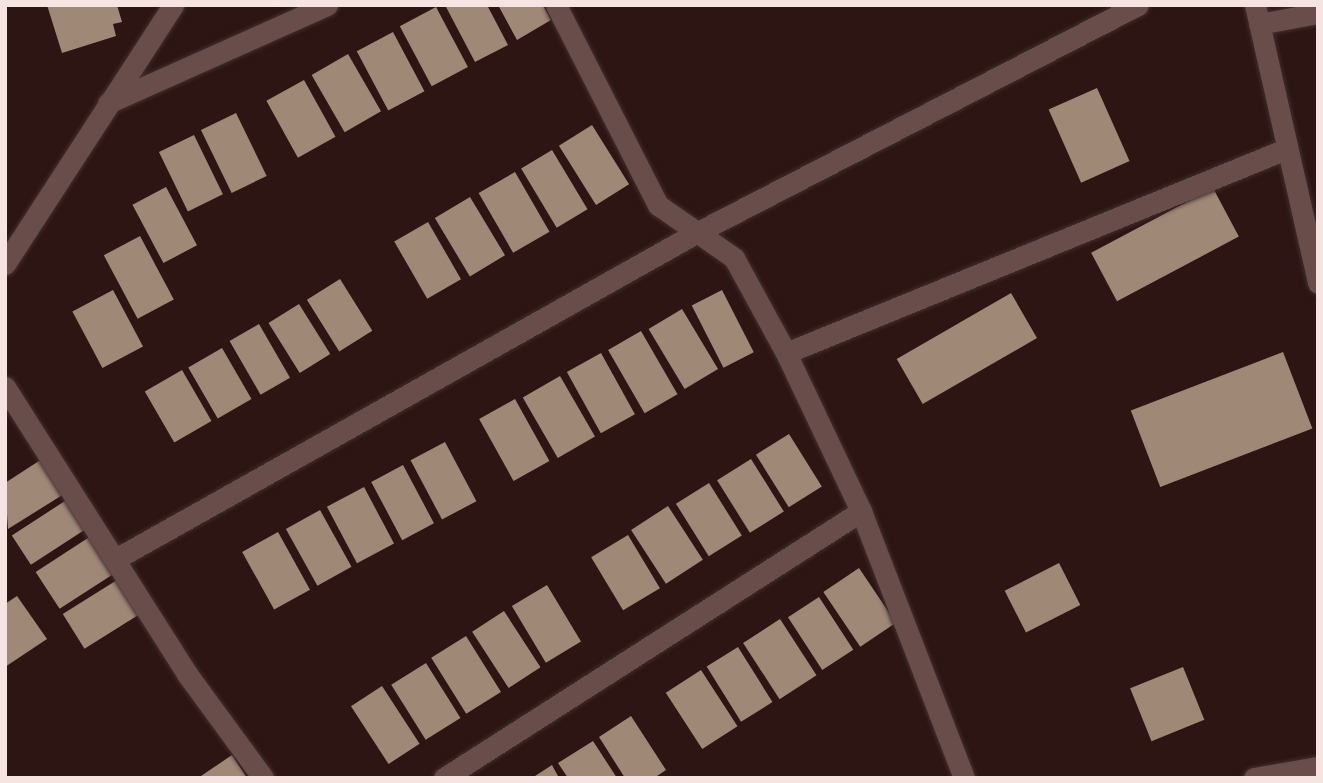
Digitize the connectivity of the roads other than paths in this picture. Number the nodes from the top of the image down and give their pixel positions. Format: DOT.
graph roads {
  1 [pos="173,5"];
  2 [pos="327,5"];
  3 [pos="556,5"];
  4 [pos="1138,5"];
  5 [pos="1318,13"];
  6 [pos="1257,15"];
  7 [pos="107,104"];
  8 [pos="1286,149"];
  9 [pos="696,233"];
  10 [pos="5,264"];
  11 [pos="1318,283"];
  12 [pos="786,353"];
  13 [pos="5,387"];
  14 [pos="861,511"];
  15 [pos="118,557"];
  16 [pos="1318,767"];
  17 [pos="263,778"];
  18 [pos="444,778"];
  19 [pos="964,778"];
  20 [pos="1254,778"];
  1 -- 7 [label="street"];
  2 -- 7 [label="street"];
  3 -- 9 [label="street"];
  4 -- 9 [label="street"];
  5 -- 6 [label="street"];
  6 -- 8 [label="street"];
  7 -- 10 [label="street"];
  8 -- 11 [label="street"];
  8 -- 12 [label="street"];
  9 -- 12 [label="street"];
  9 -- 15 [label="street"];
  12 -- 14 [label="street"];
  13 -- 15 [label="street"];
  14 -- 18 [label="street"];
  14 -- 19 [label="street"];
  15 -- 17 [label="street"];
  16 -- 20 [label="street"];
}
